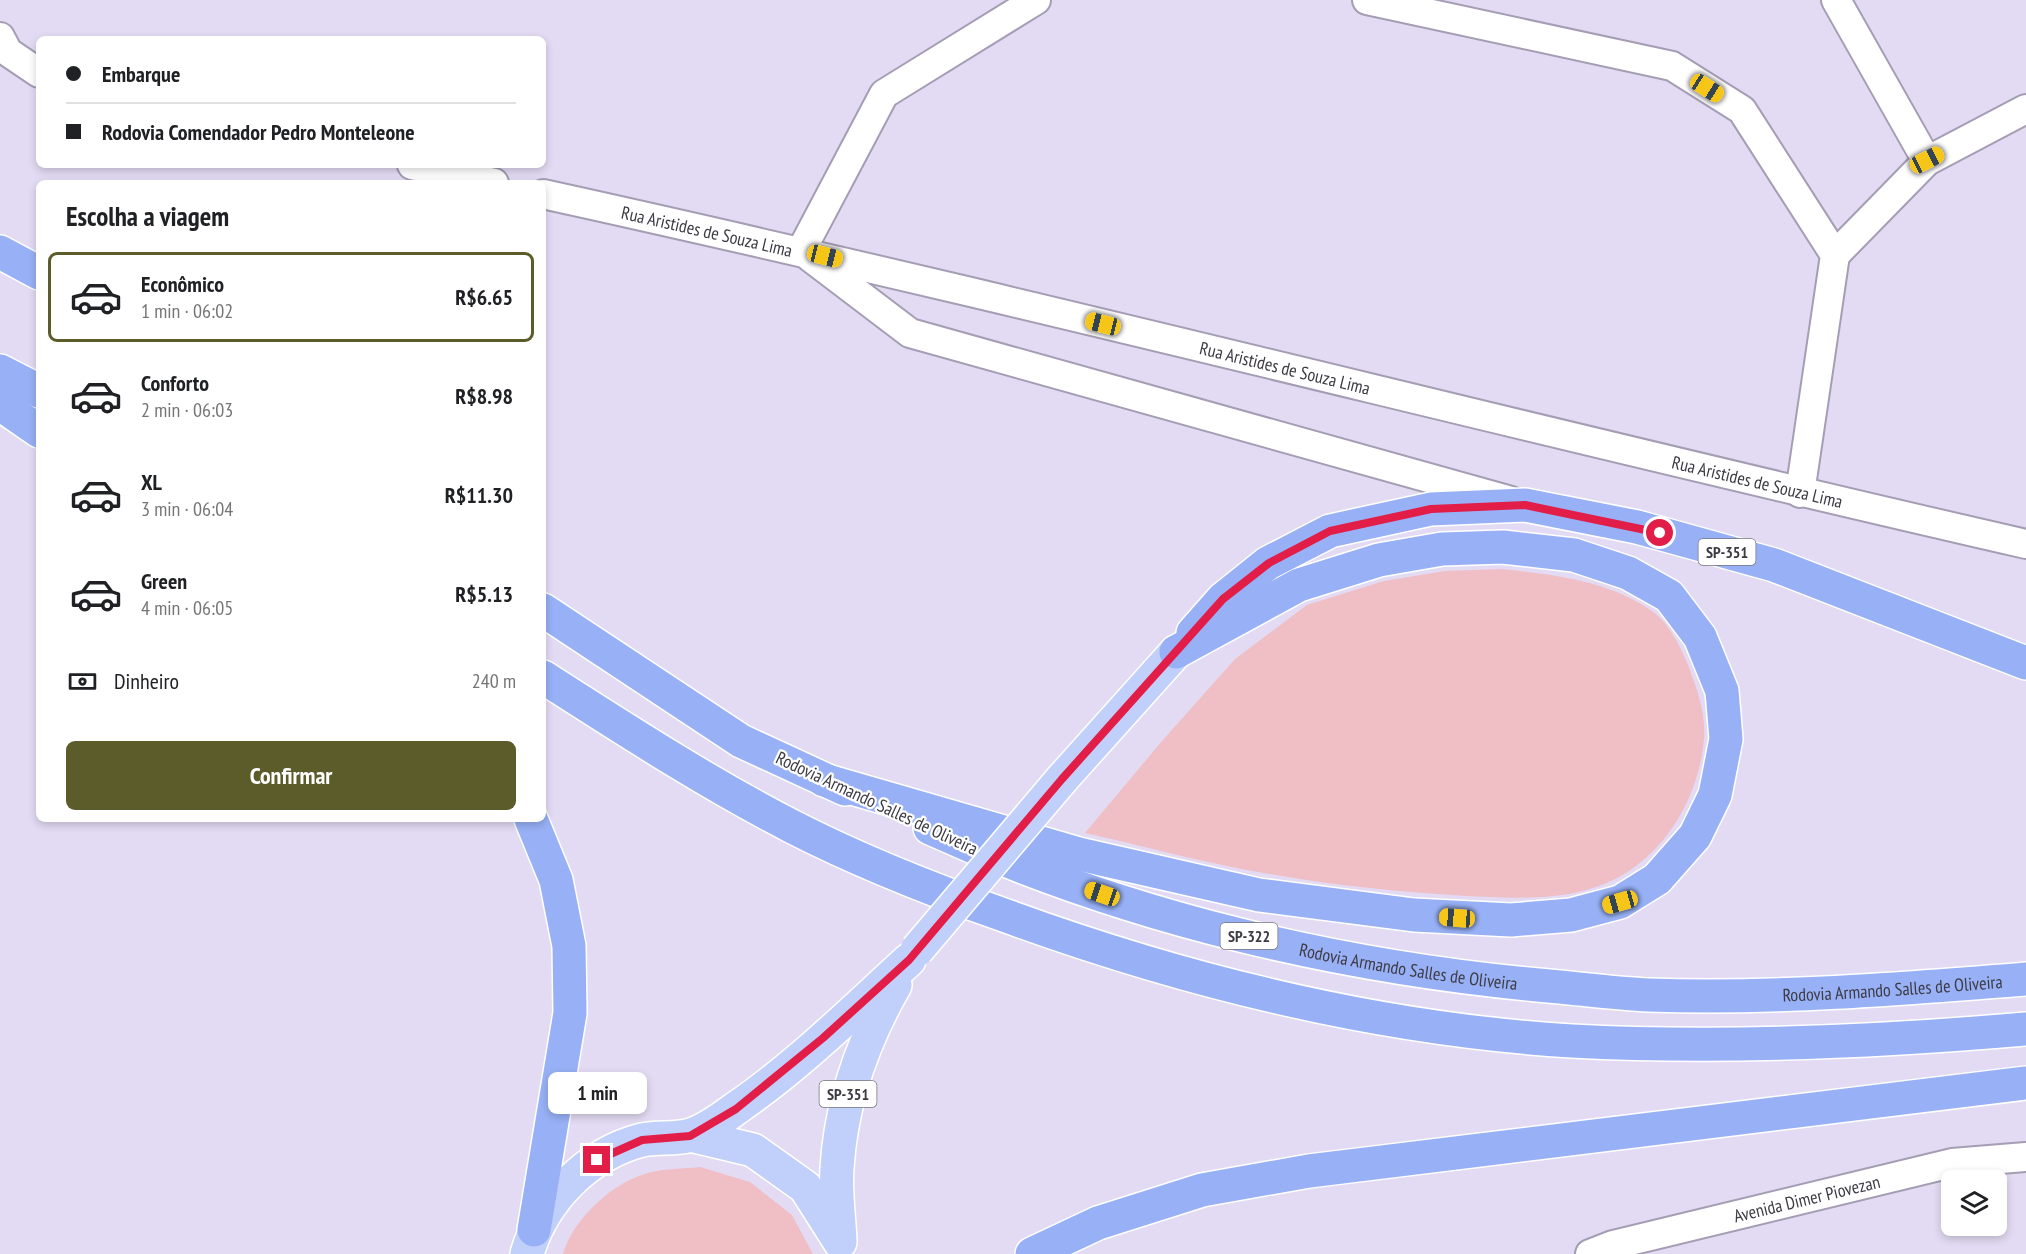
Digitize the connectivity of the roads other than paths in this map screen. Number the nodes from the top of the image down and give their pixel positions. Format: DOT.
graph roads {
  1 [pos="1036,0"];
  2 [pos="1367,0"];
  3 [pos="1836,0"];
  4 [pos="0,37"];
  5 [pos="36,71"];
  6 [pos="2026,109"];
  7 [pos="1927,160"];
  8 [pos="426,168"];
  9 [pos="480,180"];
  10 [pos="546,195"];
  11 [pos="801,251"];
  12 [pos="0,252"];
  13 [pos="1834,255"];
  14 [pos="36,271"];
  15 [pos="0,371"];
  16 [pos="36,389"];
  17 [pos="0,404"];
  18 [pos="36,429"];
  19 [pos="1800,493"];
  20 [pos="1525,505"];
  21 [pos="2026,544"];
  22 [pos="546,612"];
  23 [pos="1176,652"];
  24 [pos="2026,663"];
  25 [pos="546,679"];
  26 [pos="824,780"];
  27 [pos="532,822"];
  28 [pos="913,955"];
  29 [pos="2026,979"];
  30 [pos="2026,1029"];
  31 [pos="2026,1083"];
  32 [pos="690,1136"];
  33 [pos="2026,1157"];
  34 [pos="530,1242"];
  35 [pos="841,1248"];
  36 [pos="1606,1251"];
  37 [pos="1032,1254"];
  1 -- 11 [label="street"];
  2 -- 13 [label="street"];
  3 -- 7 [label="street"];
  4 -- 5 [label="street"];
  6 -- 7 [label="street"];
  7 -- 13 [label="street"];
  8 -- 9 [label="street"];
  10 -- 11 [label="street, Rua Aristides de Souza Lima"];
  11 -- 19 [label="street, Rua Aristides de Souza Lima"];
  11 -- 20 [label="street"];
  12 -- 14 [label="highway"];
  13 -- 19 [label="street"];
  15 -- 16 [label="highway"];
  17 -- 18 [label="highway"];
  19 -- 21 [label="street, Rua Aristides de Souza Lima"];
  20 -- 23 [label="highway, SP-351"];
  20 -- 24 [label="highway, SP-351"];
  22 -- 26 [label="highway, Rodovia Armando Salles de Oliveira / SP-322"];
  23 -- 26 [label="highway"];
  23 -- 28 [label="main road, SP-351, bridge"];
  25 -- 30 [label="highway"];
  26 -- 29 [label="highway, Rodovia Armando Salles de Oliveira / SP-322"];
  27 -- 34 [label="highway"];
  28 -- 32 [label="main road, SP-351"];
  28 -- 35 [label="main road, SP-351"];
  31 -- 37 [label="highway"];
  32 -- 34 [label="main road, SP-351"];
  32 -- 35 [label="main road, SP-351"];
  33 -- 36 [label="street, Avenida Dimer Piovezan"];
}
